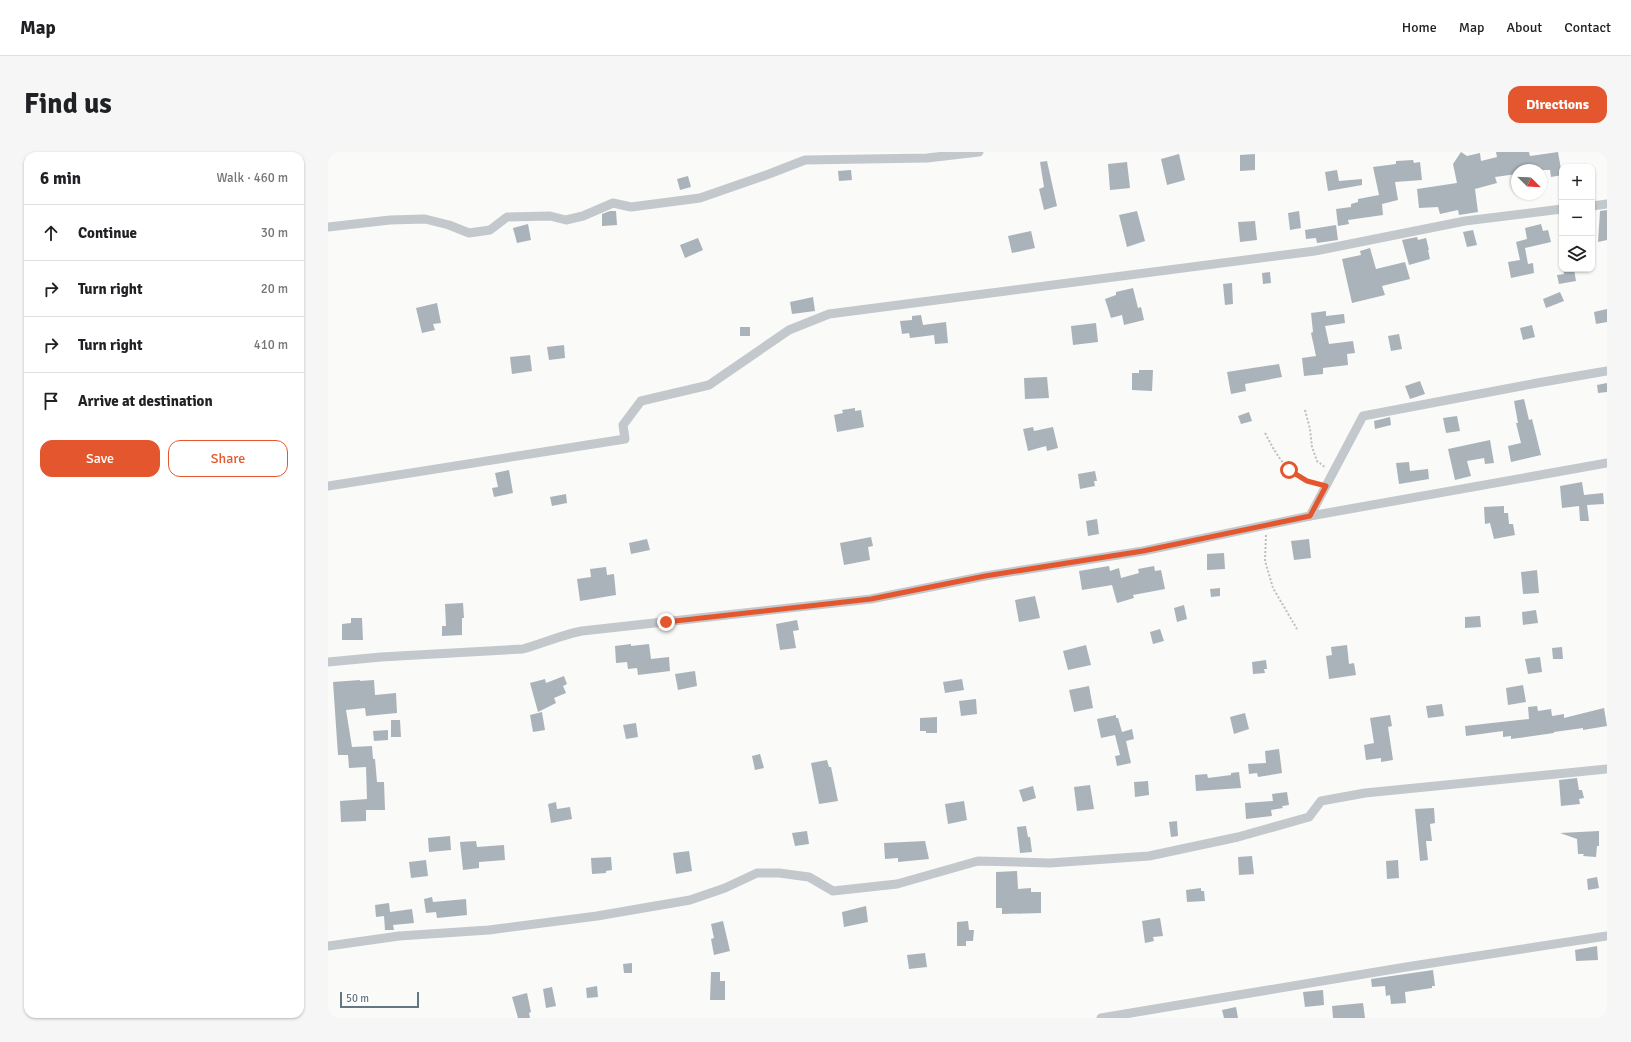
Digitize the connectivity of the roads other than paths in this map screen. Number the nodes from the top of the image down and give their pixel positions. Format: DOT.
graph roads {
  1 [pos="979,152"];
  2 [pos="1607,204"];
  3 [pos="1595,206"];
  4 [pos="1559,210"];
  5 [pos="328,227"];
  6 [pos="1607,372"];
  7 [pos="1607,463"];
  8 [pos="328,486"];
  9 [pos="1310,516"];
  10 [pos="328,662"];
  11 [pos="1607,769"];
  12 [pos="1607,936"];
  13 [pos="328,946"];
  14 [pos="1101,1018"];
  1 -- 5 [label="street"];
  2 -- 3 [label="street"];
  4 -- 8 [label="street"];
  6 -- 9 [label="street"];
  7 -- 9 [label="street"];
  9 -- 10 [label="street"];
  11 -- 13 [label="street"];
  12 -- 14 [label="street"];
}
